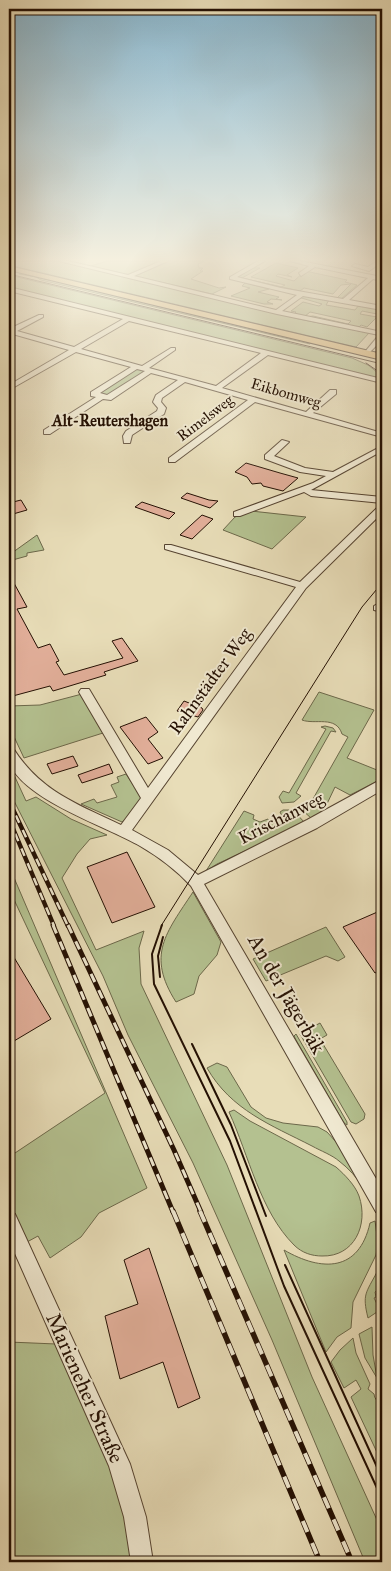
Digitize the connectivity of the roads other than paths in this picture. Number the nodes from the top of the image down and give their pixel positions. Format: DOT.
graph roads {
  1 [pos="19,334"];
  2 [pos="101,334"];
  3 [pos="195,334"];
  4 [pos="288,334"];
  5 [pos="382,335"];
  6 [pos="75,349"];
  7 [pos="173,349"];
  8 [pos="267,352"];
  9 [pos="367,353"];
  10 [pos="382,357"];
  11 [pos="144,368"];
  12 [pos="185,379"];
  13 [pos="382,382"];
  14 [pos="9,388"];
  15 [pos="218,388"];
  16 [pos="332,392"];
  17 [pos="102,396"];
  18 [pos="254,399"];
  19 [pos="308,414"];
  20 [pos="47,432"];
  21 [pos="382,435"];
  22 [pos="127,441"];
  23 [pos="285,442"];
  24 [pos="382,448"];
  25 [pos="172,460"];
  26 [pos="335,475"];
  27 [pos="304,489"];
  28 [pos="382,500"];
  29 [pos="382,508"];
  30 [pos="236,514"];
  31 [pos="168,546"];
  32 [pos="302,586"];
  33 [pos="85,692"];
  34 [pos="9,751"];
  35 [pos="382,784"];
  36 [pos="148,798"];
  37 [pos="124,831"];
  38 [pos="196,882"];
  39 [pos="382,1206"];
  40 [pos="9,1220"];
  41 [pos="142,1562"];
  1 -- 6 [label="street, Eikbomweg"];
  2 -- 6 [label="street"];
  3 -- 8 [label="street"];
  4 -- 9 [label="main road"];
  5 -- 9 [label="street"];
  6 -- 11 [label="street, Eikbomweg"];
  6 -- 14 [label="street"];
  7 -- 11 [label="street"];
  8 -- 13 [label="street"];
  8 -- 15 [label="street"];
  9 -- 10 [label="main road"];
  11 -- 12 [label="street, Eikbomweg"];
  11 -- 17 [label="street"];
  11 -- 17 [label="street"];
  12 -- 15 [label="street, Eikbomweg"];
  12 -- 22 [label="street"];
  15 -- 18 [label="street, Eikbomweg"];
  16 -- 19 [label="street"];
  17 -- 20 [label="street"];
  18 -- 19 [label="street, Eikbomweg"];
  18 -- 25 [label="street, Rimelsweg"];
  19 -- 21 [label="street, Eikbomweg"];
  23 -- 26 [label="street"];
  24 -- 26 [label="street"];
  26 -- 27 [label="street"];
  27 -- 28 [label="street"];
  27 -- 30 [label="street"];
  29 -- 32 [label="street, Rahnstädter Weg"];
  31 -- 32 [label="street"];
  32 -- 36 [label="street, Rahnstädter Weg"];
  33 -- 36 [label="street"];
  34 -- 37 [label="street, An der Jägerbäk"];
  35 -- 38 [label="street, Krischanweg"];
  36 -- 37 [label="street, Rahnstädter Weg"];
  37 -- 38 [label="street, An der Jägerbäk"];
  38 -- 39 [label="street, An der Jägerbäk"];
  40 -- 41 [label="street, Marieneher Straße"];
}
